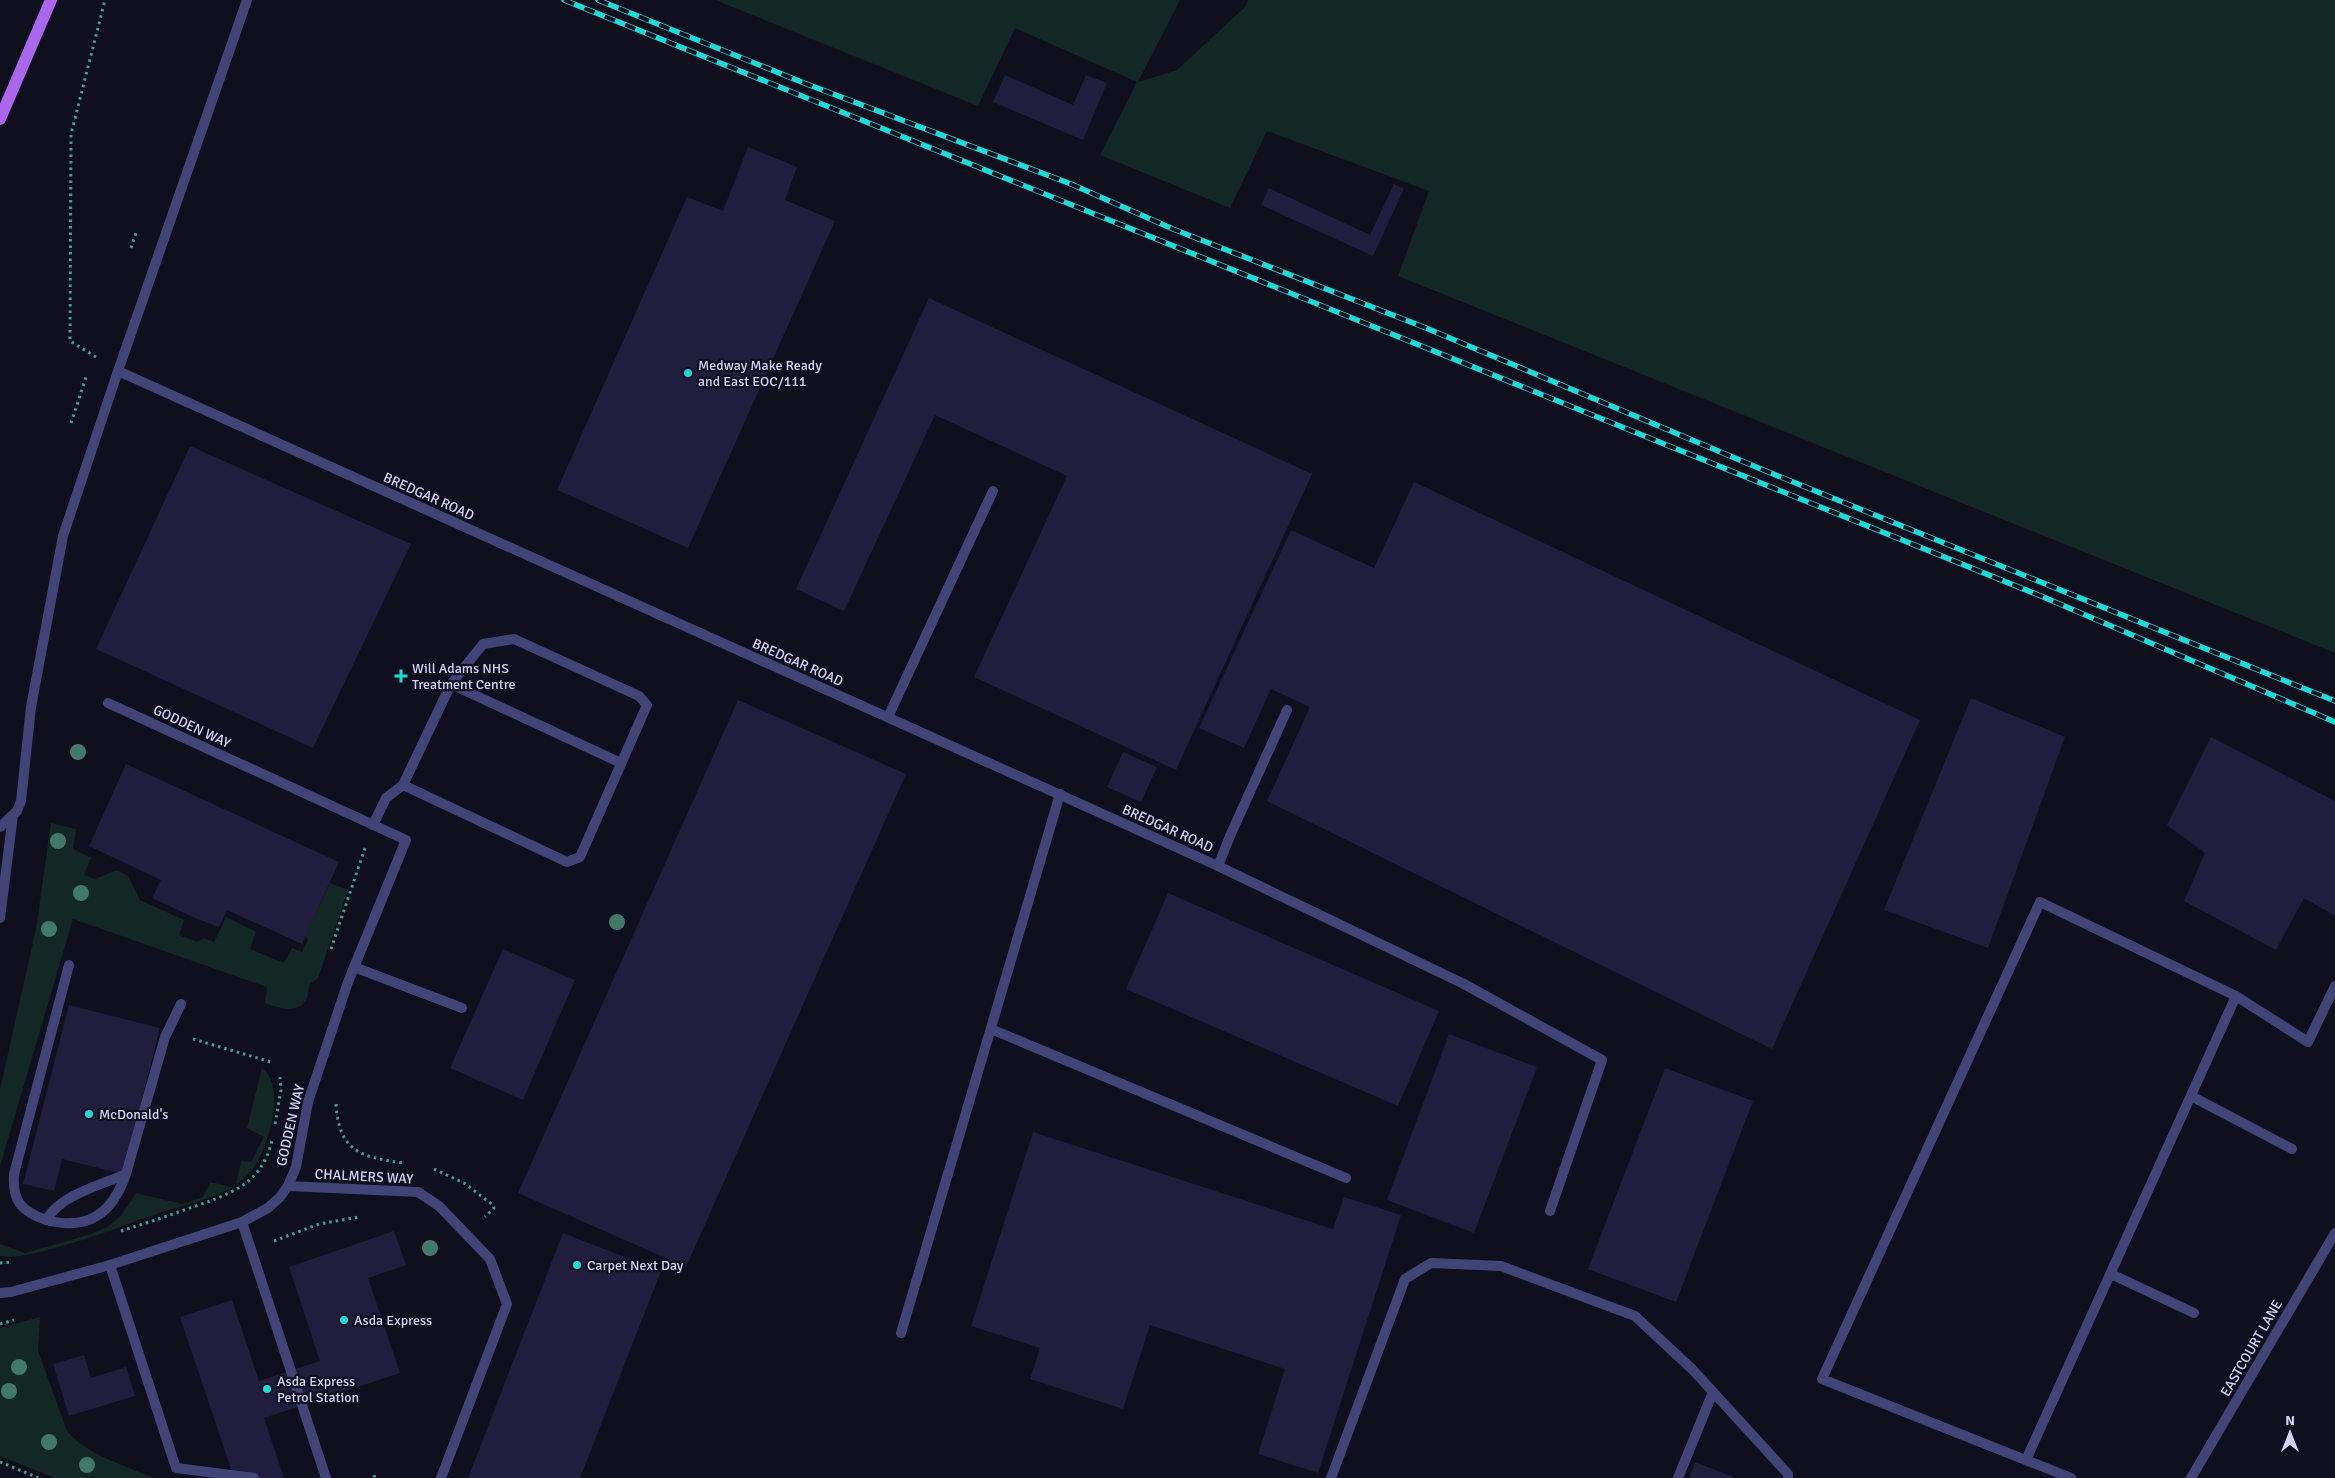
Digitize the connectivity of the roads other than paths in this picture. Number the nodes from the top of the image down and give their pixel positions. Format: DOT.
graph roads {
  1 [pos="51,0"];
  2 [pos="247,0"];
  3 [pos="0,119"];
  4 [pos="118,371"];
  5 [pos="993,491"];
  6 [pos="451,684"];
  7 [pos="108,702"];
  8 [pos="1287,710"];
  9 [pos="888,717"];
  10 [pos="621,764"];
  11 [pos="403,785"];
  12 [pos="1060,794"];
  13 [pos="13,815"];
  14 [pos="373,825"];
  15 [pos="0,827"];
  16 [pos="1218,866"];
  17 [pos="0,918"];
  18 [pos="69,965"];
  19 [pos="354,967"];
  20 [pos="2335,986"];
  21 [pos="2236,996"];
  22 [pos="181,1004"];
  23 [pos="462,1008"];
  24 [pos="991,1029"];
  25 [pos="2191,1096"];
  26 [pos="2292,1150"];
  27 [pos="126,1174"];
  28 [pos="1346,1178"];
  29 [pos="288,1186"];
  30 [pos="1550,1211"];
  31 [pos="46,1220"];
  32 [pos="242,1222"];
  33 [pos="2335,1233"];
  34 [pos="110,1265"];
  35 [pos="2111,1274"];
  36 [pos="0,1293"];
  37 [pos="2194,1313"];
  38 [pos="901,1333"];
  39 [pos="1713,1392"];
  40 [pos="2026,1460"];
  41 [pos="254,1478"];
  42 [pos="326,1478"];
  43 [pos="442,1478"];
  44 [pos="1331,1478"];
  45 [pos="1678,1478"];
  46 [pos="1788,1478"];
  47 [pos="2071,1478"];
  48 [pos="2191,1478"];
  1 -- 3 [label="main road"];
  2 -- 4 [label="street"];
  4 -- 9 [label="street, BREDGAR ROAD"];
  4 -- 13 [label="street"];
  5 -- 9 [label="street"];
  6 -- 10 [label="street"];
  6 -- 10 [label="street"];
  6 -- 11 [label="street"];
  7 -- 14 [label="street, GODDEN WAY"];
  8 -- 16 [label="street"];
  9 -- 12 [label="street, BREDGAR ROAD"];
  10 -- 11 [label="street"];
  11 -- 14 [label="street"];
  12 -- 16 [label="street, BREDGAR ROAD"];
  12 -- 24 [label="street"];
  13 -- 15 [label="street"];
  13 -- 17 [label="street"];
  14 -- 19 [label="street, GODDEN WAY"];
  16 -- 30 [label="street, BREDGAR ROAD"];
  18 -- 31 [label="street"];
  19 -- 23 [label="street"];
  19 -- 29 [label="street, GODDEN WAY"];
  20 -- 21 [label="street"];
  21 -- 25 [label="street"];
  21 -- 40 [label="street"];
  22 -- 27 [label="street"];
  24 -- 28 [label="street"];
  24 -- 38 [label="street"];
  25 -- 26 [label="street"];
  25 -- 35 [label="street"];
  27 -- 31 [label="street"];
  27 -- 31 [label="street"];
  29 -- 32 [label="street, GODDEN WAY"];
  29 -- 43 [label="street, CHALMERS WAY"];
  32 -- 34 [label="street, GODDEN WAY"];
  32 -- 42 [label="street"];
  33 -- 48 [label="street, EASTCOURT LANE"];
  34 -- 36 [label="street, GODDEN WAY"];
  34 -- 41 [label="street"];
  35 -- 37 [label="street"];
  35 -- 40 [label="street"];
  39 -- 44 [label="street"];
  39 -- 45 [label="street"];
  39 -- 46 [label="street"];
  40 -- 47 [label="street"];
}
